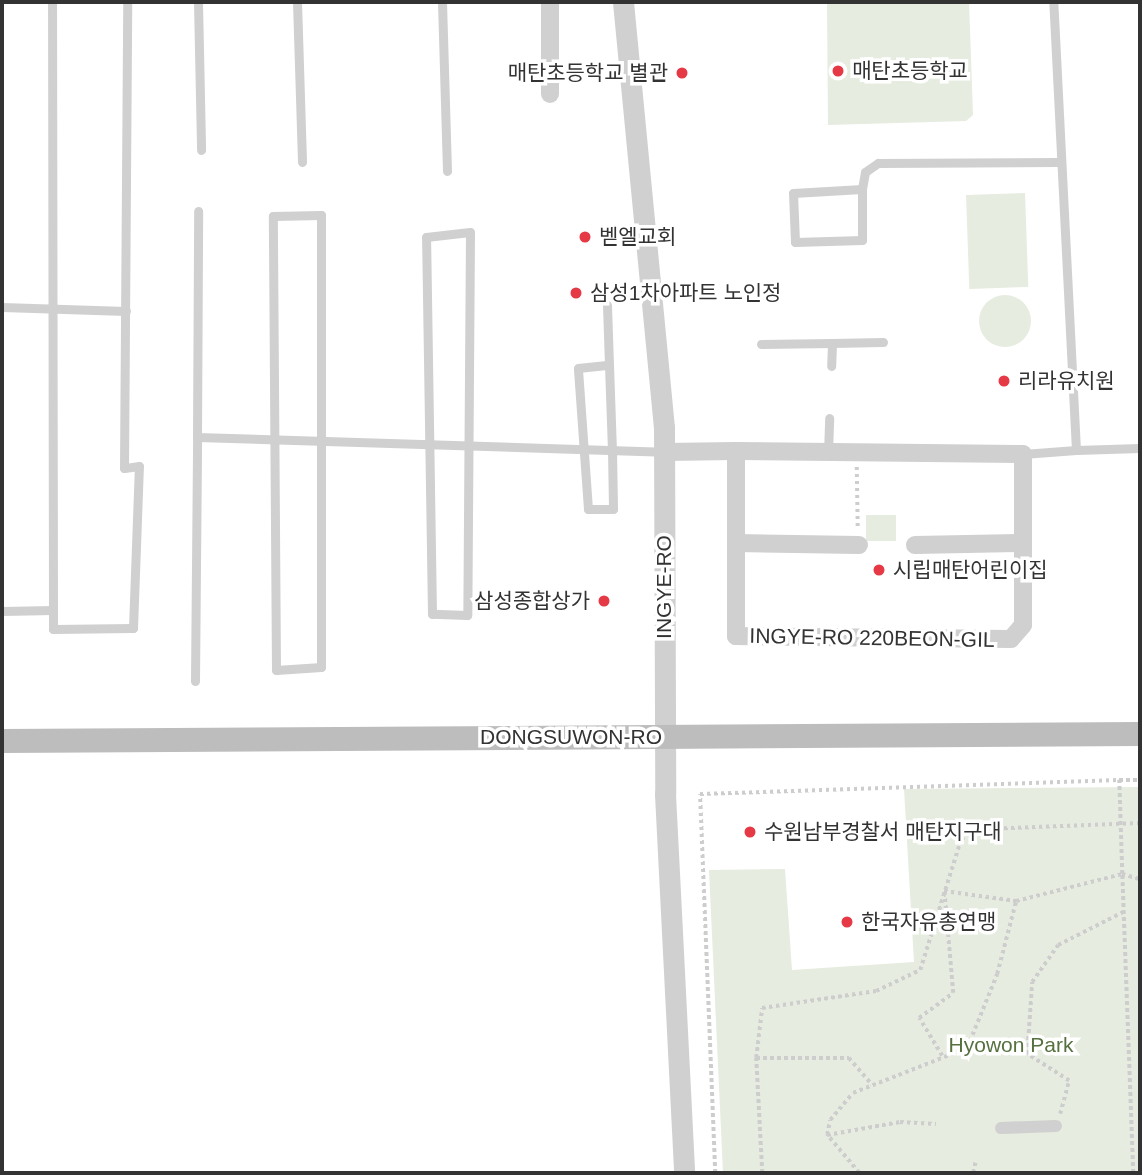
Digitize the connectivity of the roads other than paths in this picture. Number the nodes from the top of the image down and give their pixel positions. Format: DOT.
graph roads {
  1 [pos="52,2"];
  2 [pos="127,2"];
  3 [pos="198,2"];
  4 [pos="297,2"];
  5 [pos="442,2"];
  6 [pos="550,2"];
  7 [pos="623,2"];
  8 [pos="1053,2"];
  9 [pos="550,94"];
  10 [pos="201,150"];
  11 [pos="302,162"];
  12 [pos="1059,162"];
  13 [pos="447,171"];
  14 [pos="862,189"];
  15 [pos="198,211"];
  16 [pos="607,305"];
  17 [pos="2,307"];
  18 [pos="53,309"];
  19 [pos="126,311"];
  20 [pos="883,342"];
  21 [pos="832,343"];
  22 [pos="761,344"];
  23 [pos="609,365"];
  24 [pos="831,366"];
  25 [pos="829,418"];
  26 [pos="197,437"];
  27 [pos="274,438"];
  28 [pos="321,441"];
  29 [pos="429,444"];
  30 [pos="468,444"];
  31 [pos="1140,447"];
  32 [pos="584,449"];
  33 [pos="612,450"];
  34 [pos="1076,450"];
  35 [pos="736,451"];
  36 [pos="665,452"];
  37 [pos="828,453"];
  38 [pos="1023,454"];
  39 [pos="736,543"];
  40 [pos="1023,543"];
  41 [pos="859,545"];
  42 [pos="915,545"];
  43 [pos="53,610"];
  44 [pos="2,611"];
  45 [pos="195,681"];
  46 [pos="1140,734"];
  47 [pos="664,737"];
  48 [pos="2,741"];
  49 [pos="1056,1126"];
  50 [pos="1001,1128"];
  51 [pos="684,1173"];
  1 -- 18 [label="lane"];
  2 -- 19 [label="lane"];
  3 -- 10 [label="lane"];
  4 -- 11 [label="lane"];
  5 -- 13 [label="lane"];
  6 -- 9 [label="street"];
  7 -- 36 [label="street, INGYE-RO"];
  8 -- 12 [label="lane"];
  12 -- 14 [label="lane"];
  12 -- 34 [label="lane"];
  14 -- 14 [label="lane"];
  15 -- 26 [label="lane"];
  16 -- 23 [label="lane"];
  17 -- 18 [label="lane"];
  18 -- 19 [label="lane"];
  18 -- 43 [label="lane"];
  19 -- 43 [label="lane"];
  20 -- 21 [label="lane"];
  21 -- 22 [label="lane"];
  21 -- 24 [label="lane"];
  23 -- 32 [label="lane"];
  23 -- 33 [label="lane"];
  25 -- 37 [label="lane"];
  26 -- 27 [label="lane"];
  26 -- 45 [label="lane"];
  27 -- 28 [label="lane"];
  27 -- 28 [label="lane"];
  27 -- 28 [label="lane"];
  28 -- 29 [label="lane"];
  29 -- 30 [label="lane"];
  29 -- 30 [label="lane"];
  29 -- 30 [label="lane"];
  30 -- 32 [label="lane"];
  31 -- 34 [label="lane"];
  32 -- 33 [label="lane"];
  32 -- 33 [label="lane"];
  33 -- 36 [label="lane"];
  34 -- 38 [label="lane"];
  35 -- 36 [label="street"];
  35 -- 37 [label="street"];
  35 -- 39 [label="street, INGYE-RO 220BEON-GIL"];
  36 -- 47 [label="street, INGYE-RO"];
  37 -- 38 [label="street"];
  38 -- 40 [label="street, INGYE-RO 220BEON-GIL"];
  39 -- 40 [label="street, INGYE-RO 220BEON-GIL"];
  39 -- 41 [label="street"];
  40 -- 42 [label="street"];
  43 -- 44 [label="lane"];
  46 -- 47 [label="main road, DONGSUWON-RO"];
  47 -- 48 [label="main road, DONGSUWON-RO"];
  47 -- 51 [label="street, INGYE-RO"];
  49 -- 50 [label="street"];
}
